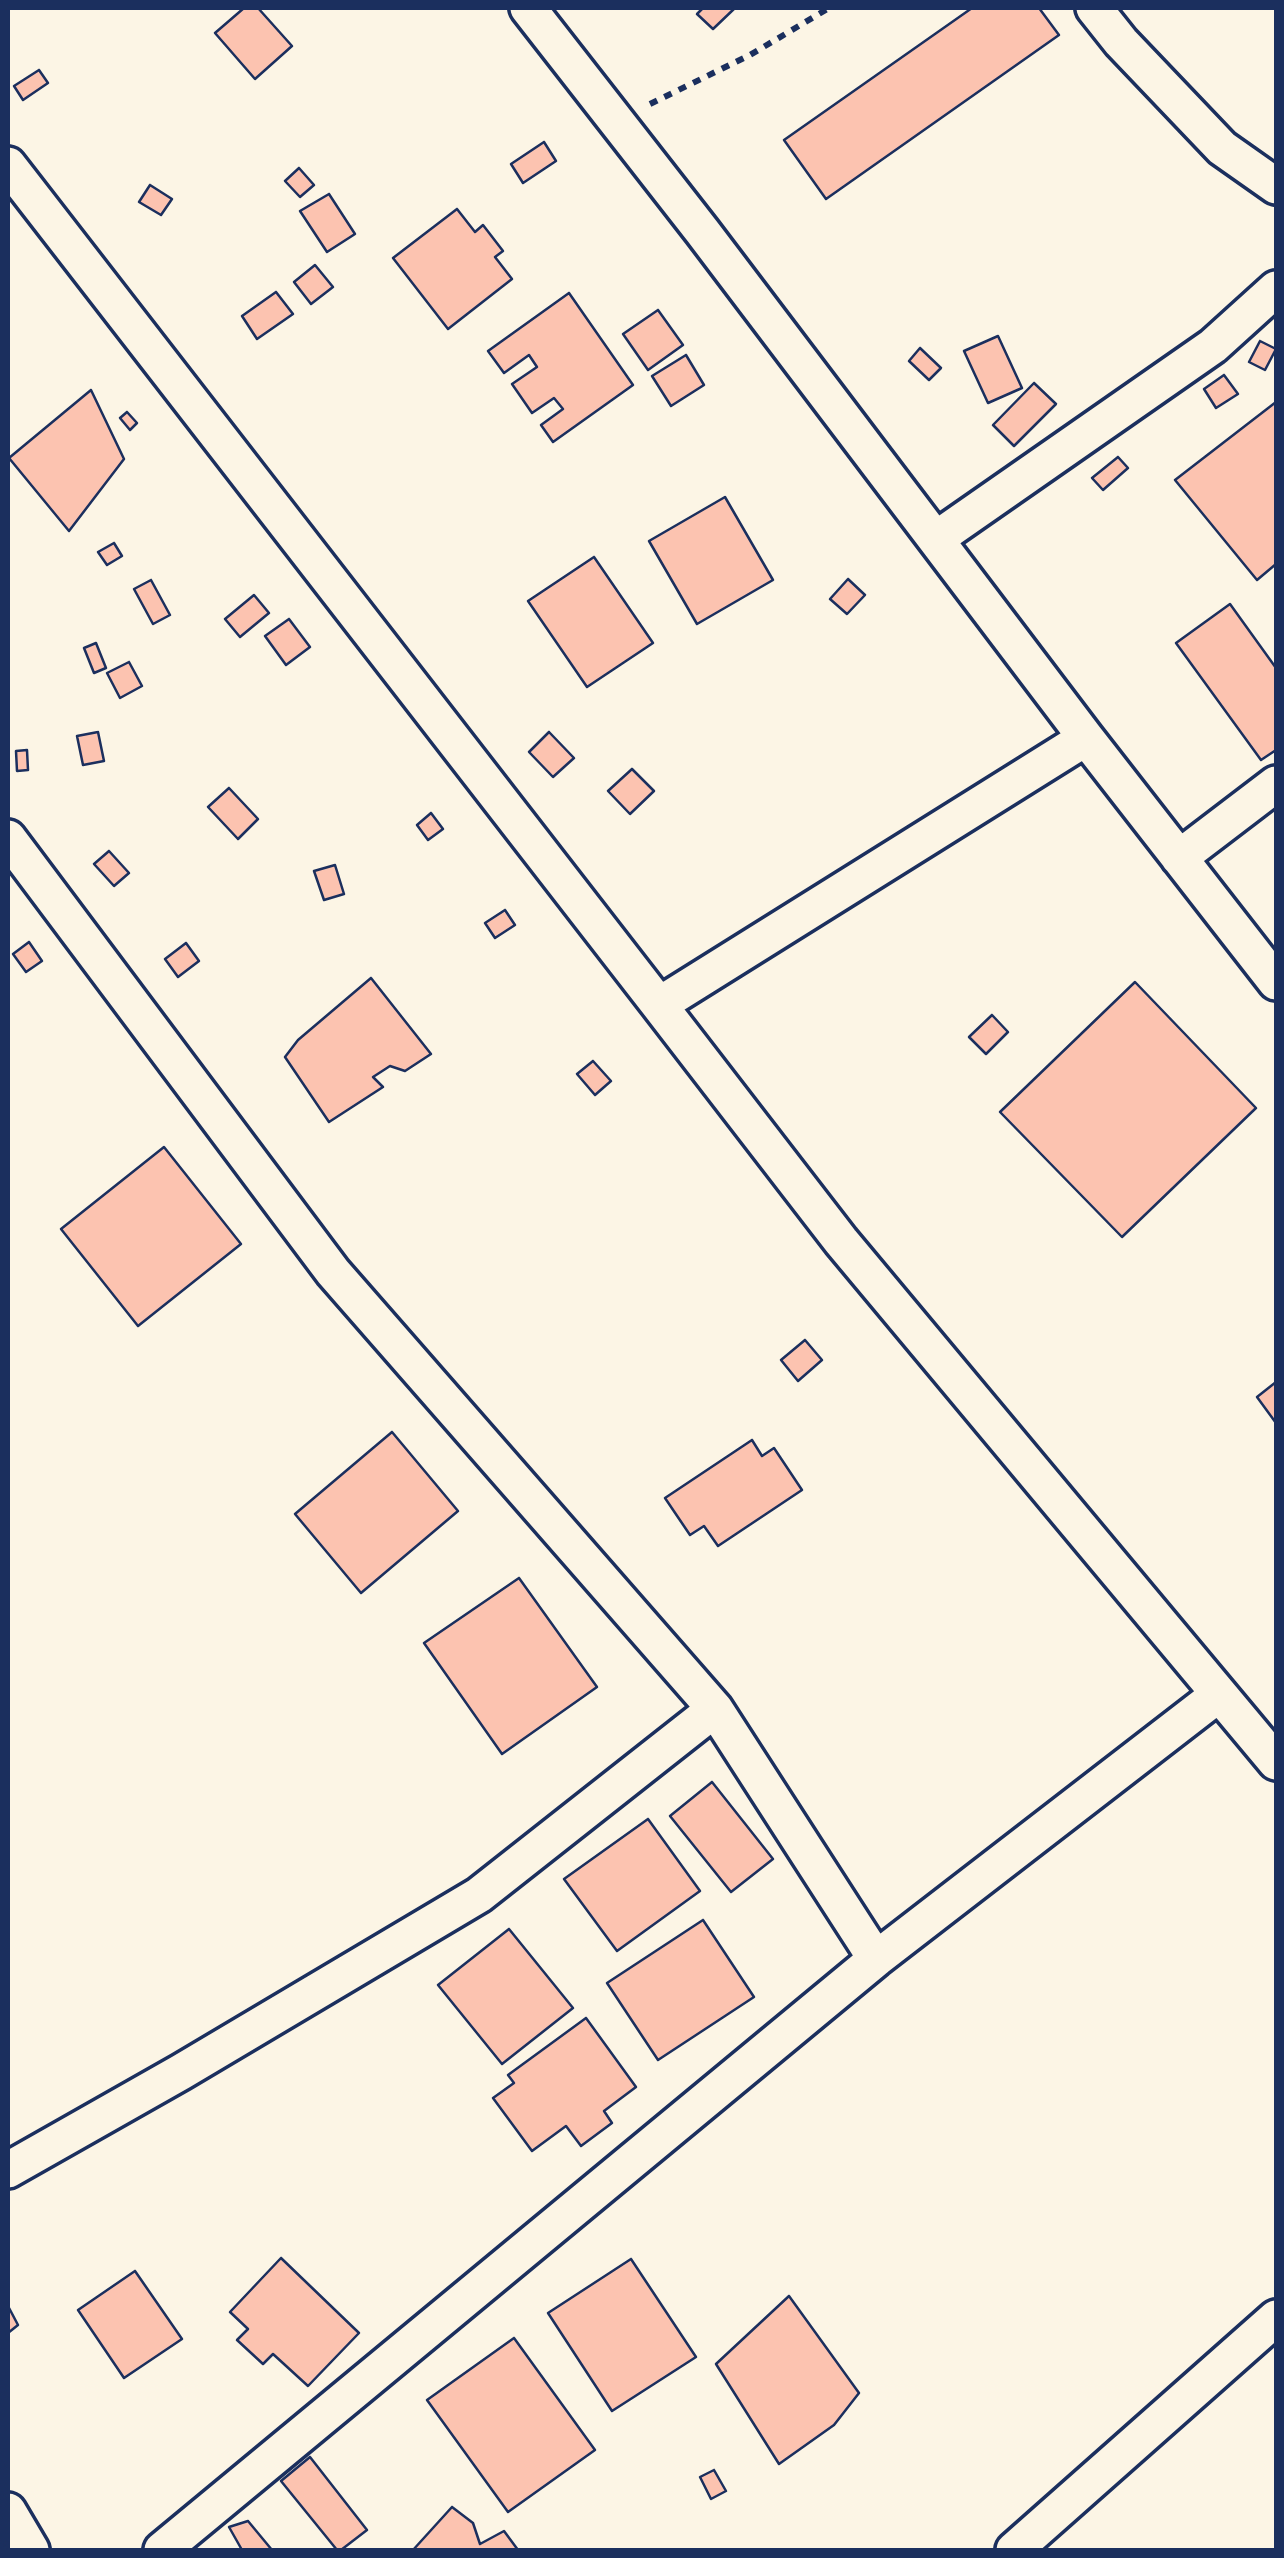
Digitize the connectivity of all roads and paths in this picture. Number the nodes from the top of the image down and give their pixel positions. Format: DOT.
graph roads {
  1 [pos="528,8"];
  2 [pos="829,8"];
  3 [pos="1094,8"];
  4 [pos="616,122"];
  5 [pos="8,165"];
  6 [pos="1276,186"];
  7 [pos="1276,289"];
  8 [pos="936,539"];
  9 [pos="1086,738"];
  10 [pos="1276,784"];
  11 [pos="8,838"];
  12 [pos="1180,858"];
  13 [pos="1276,982"];
  14 [pos="658,1005"];
  15 [pos="1219,1694"];
  16 [pos="715,1709"];
  17 [pos="1276,1762"];
  18 [pos="876,1959"];
  19 [pos="8,2170"];
  20 [pos="1276,2318"];
  21 [pos="8,2512"];
  22 [pos="31,2550"];
  23 [pos="162,2550"];
  24 [pos="1014,2550"];
  1 -- 4 [label="street"];
  2 -- 4 [label="path"];
  3 -- 6 [label="street"];
  4 -- 8 [label="street"];
  5 -- 14 [label="street"];
  7 -- 8 [label="street"];
  8 -- 9 [label="street"];
  9 -- 12 [label="street"];
  9 -- 14 [label="street"];
  10 -- 12 [label="street"];
  11 -- 16 [label="street"];
  12 -- 13 [label="street"];
  14 -- 15 [label="street"];
  15 -- 17 [label="street"];
  15 -- 18 [label="street"];
  16 -- 18 [label="street"];
  16 -- 19 [label="street"];
  18 -- 23 [label="street"];
  20 -- 24 [label="street"];
  21 -- 22 [label="street"];
}
